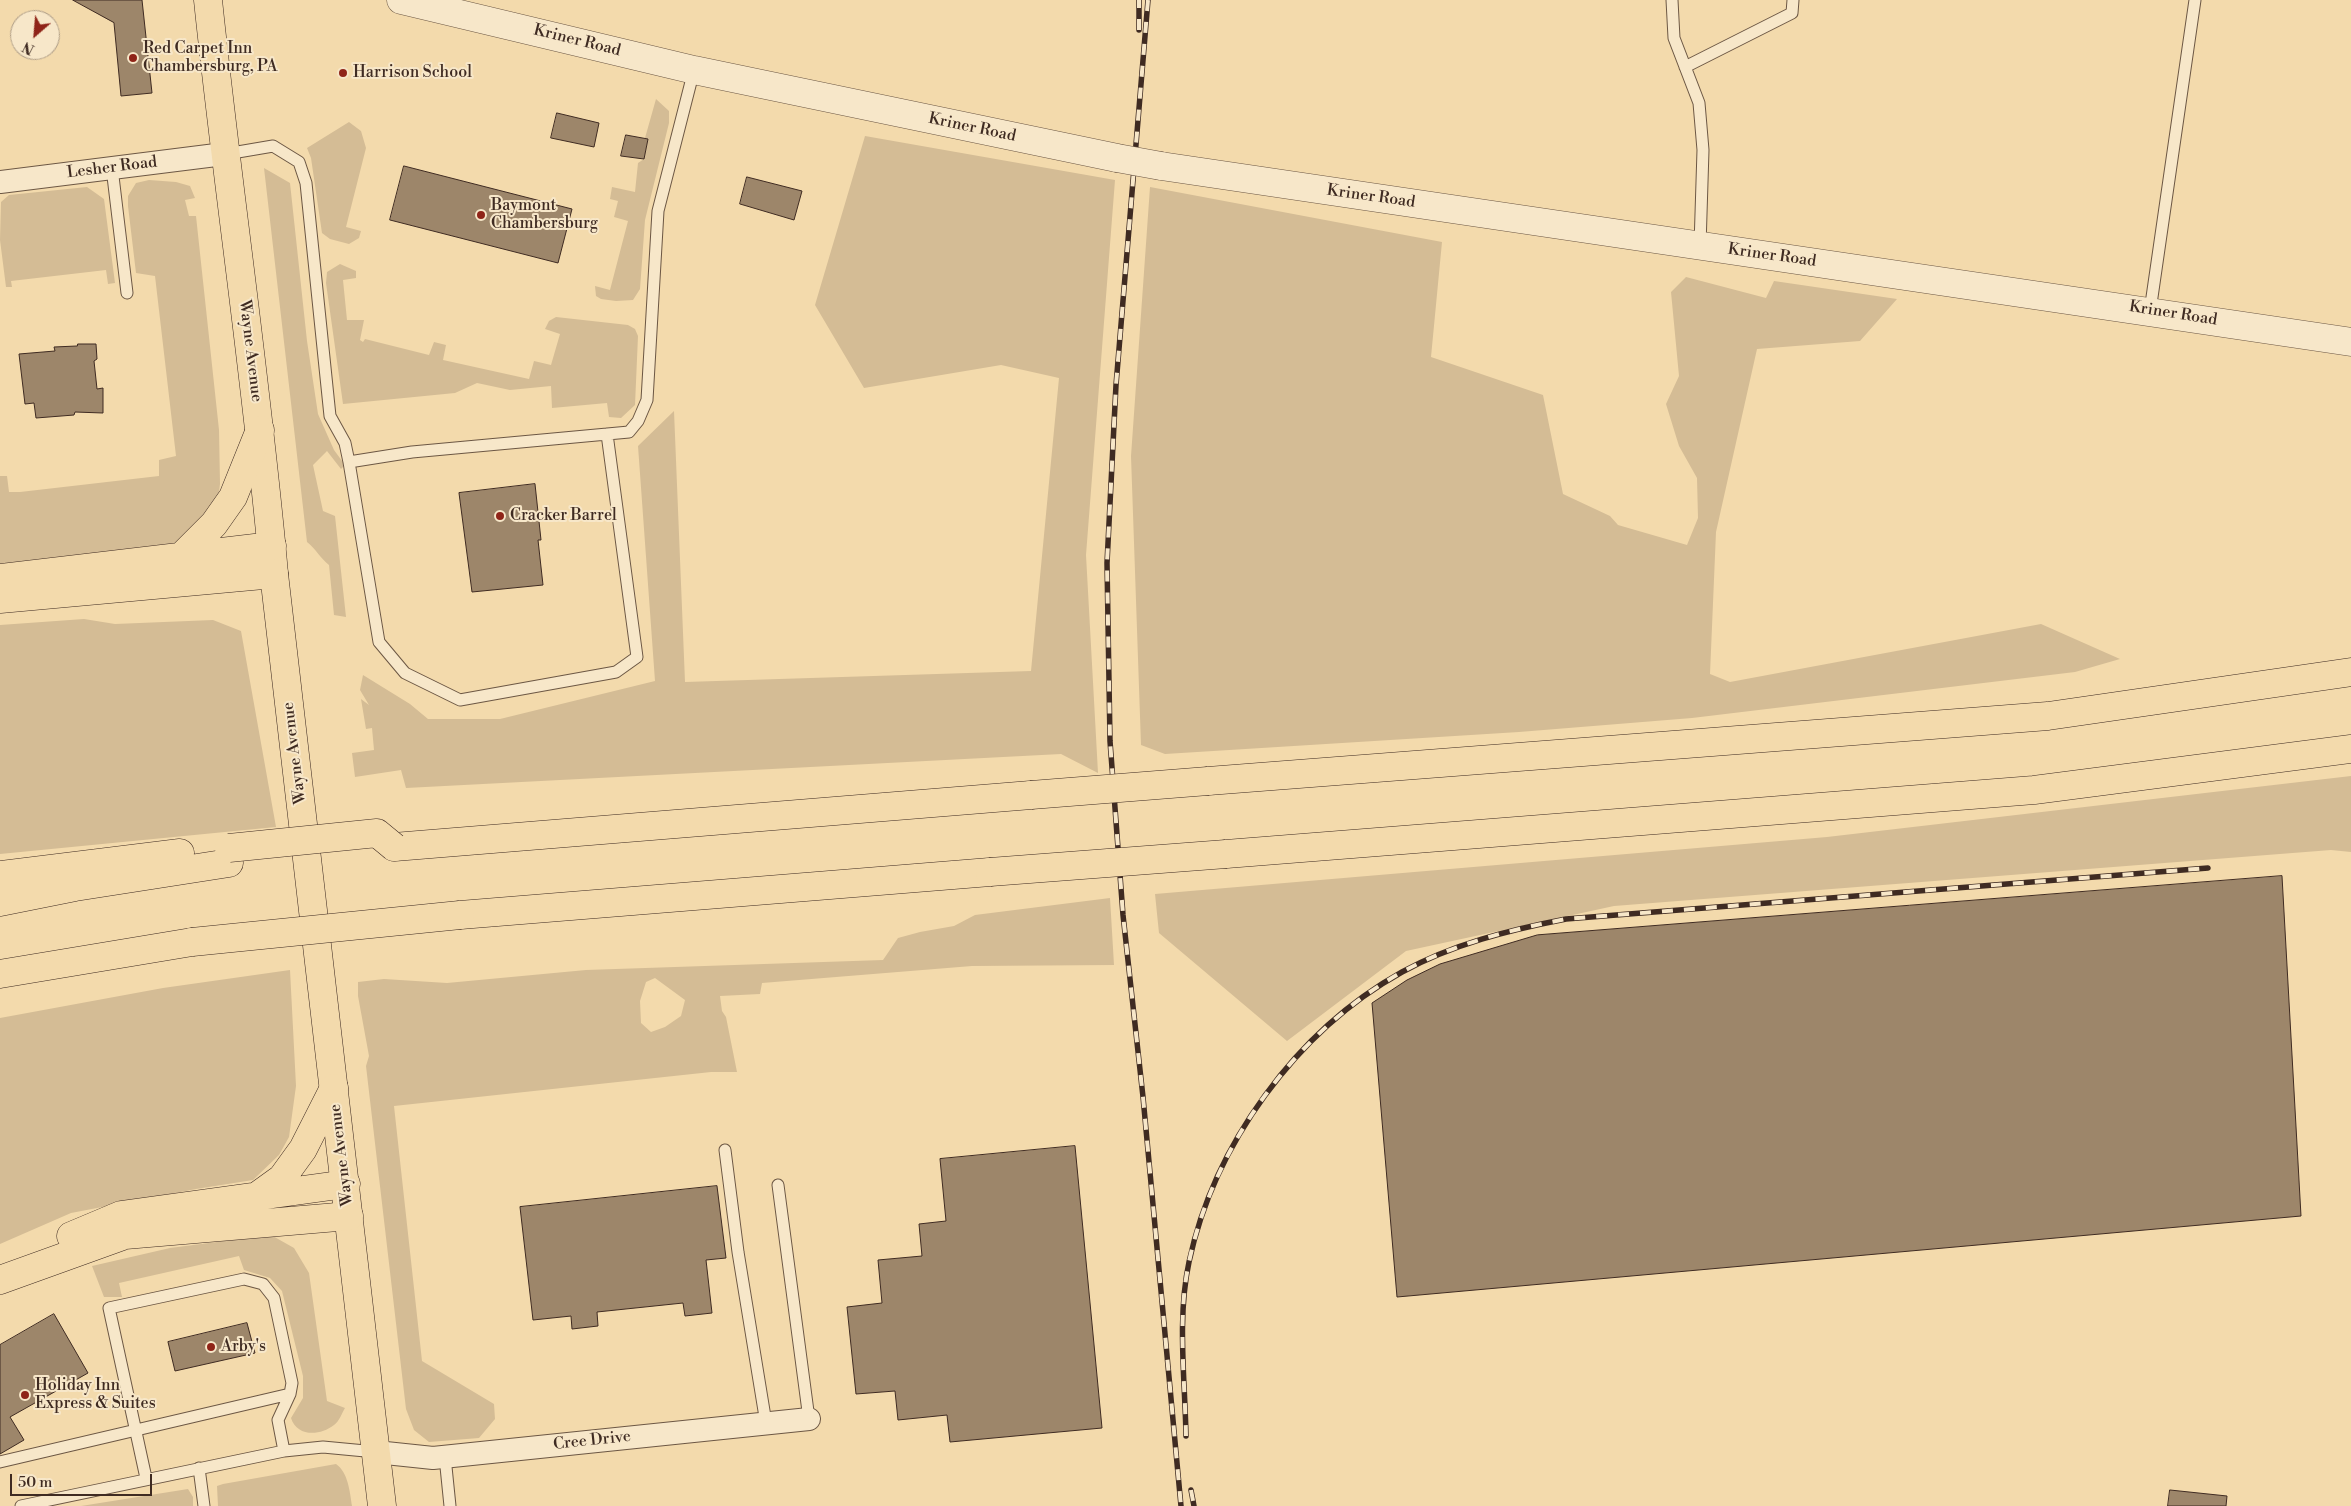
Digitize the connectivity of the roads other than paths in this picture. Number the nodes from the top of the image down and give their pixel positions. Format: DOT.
graph roads {
  1 [pos="208,0"];
  2 [pos="401,0"];
  3 [pos="1672,0"];
  4 [pos="1793,0"];
  5 [pos="2196,0"];
  6 [pos="1685,67"];
  7 [pos="694,70"];
  8 [pos="224,154"];
  9 [pos="112,168"];
  10 [pos="0,182"];
  11 [pos="1700,246"];
  12 [pos="127,293"];
  13 [pos="2150,311"];
  14 [pos="2351,342"];
  15 [pos="260,430"];
  16 [pos="607,434"];
  17 [pos="349,462"];
  18 [pos="272,546"];
  19 [pos="180,558"];
  20 [pos="274,574"];
  21 [pos="0,578"];
  22 [pos="0,599"];
  23 [pos="2351,672"];
  24 [pos="2351,750"];
  25 [pos="229,855"];
  26 [pos="0,875"];
  27 [pos="0,902"];
  28 [pos="0,974"];
  29 [pos="334,1088"];
  30 [pos="724,1150"];
  31 [pos="346,1184"];
  32 [pos="778,1185"];
  33 [pos="256,1196"];
  34 [pos="350,1216"];
  35 [pos="0,1264"];
  36 [pos="0,1280"];
  37 [pos="290,1394"];
  38 [pos="809,1419"];
  39 [pos="766,1424"];
  40 [pos="135,1431"];
  41 [pos="284,1451"];
  42 [pos="376,1452"];
  43 [pos="445,1457"];
  44 [pos="0,1462"];
  45 [pos="199,1468"];
  46 [pos="146,1478"];
  47 [pos="21,1506"];
  48 [pos="204,1506"];
  49 [pos="382,1506"];
  50 [pos="450,1506"];
  1 -- 8 [label="main road, Wayne Avenue"];
  2 -- 7 [label="street, Kriner Road"];
  3 -- 6 [label="lane"];
  4 -- 6 [label="lane"];
  5 -- 13 [label="lane"];
  6 -- 11 [label="lane"];
  7 -- 11 [label="street, Kriner Road, bridge"];
  7 -- 16 [label="lane"];
  8 -- 9 [label="street, Lesher Road"];
  8 -- 15 [label="main road, Wayne Avenue"];
  8 -- 17 [label="lane"];
  9 -- 10 [label="street, Lesher Road"];
  9 -- 12 [label="lane"];
  11 -- 13 [label="street, Kriner Road"];
  13 -- 14 [label="street, Kriner Road"];
  15 -- 18 [label="main road, Wayne Avenue"];
  15 -- 19 [label="main road"];
  16 -- 17 [label="lane"];
  16 -- 17 [label="lane"];
  18 -- 19 [label="main road"];
  18 -- 20 [label="main road, Wayne Avenue"];
  19 -- 21 [label="main road"];
  20 -- 22 [label="main road"];
  20 -- 29 [label="main road, Wayne Avenue"];
  23 -- 25 [label="main road, bridge"];
  24 -- 28 [label="main road, bridge"];
  25 -- 26 [label="main road"];
  25 -- 27 [label="main road"];
  29 -- 31 [label="main road, Wayne Avenue"];
  29 -- 33 [label="main road"];
  30 -- 39 [label="lane"];
  31 -- 33 [label="main road"];
  31 -- 34 [label="main road, Wayne Avenue"];
  32 -- 38 [label="lane"];
  33 -- 35 [label="main road"];
  34 -- 36 [label="main road"];
  34 -- 42 [label="main road, Wayne Avenue"];
  37 -- 40 [label="lane"];
  37 -- 40 [label="lane"];
  37 -- 41 [label="lane"];
  38 -- 39 [label="street, Cree Drive"];
  39 -- 43 [label="street, Cree Drive"];
  40 -- 44 [label="lane"];
  40 -- 46 [label="lane"];
  41 -- 42 [label="lane"];
  41 -- 45 [label="lane"];
  42 -- 43 [label="street, Cree Drive"];
  42 -- 49 [label="main road, Wayne Avenue"];
  43 -- 50 [label="lane"];
  45 -- 46 [label="lane"];
  45 -- 48 [label="lane"];
  46 -- 47 [label="lane"];
}
